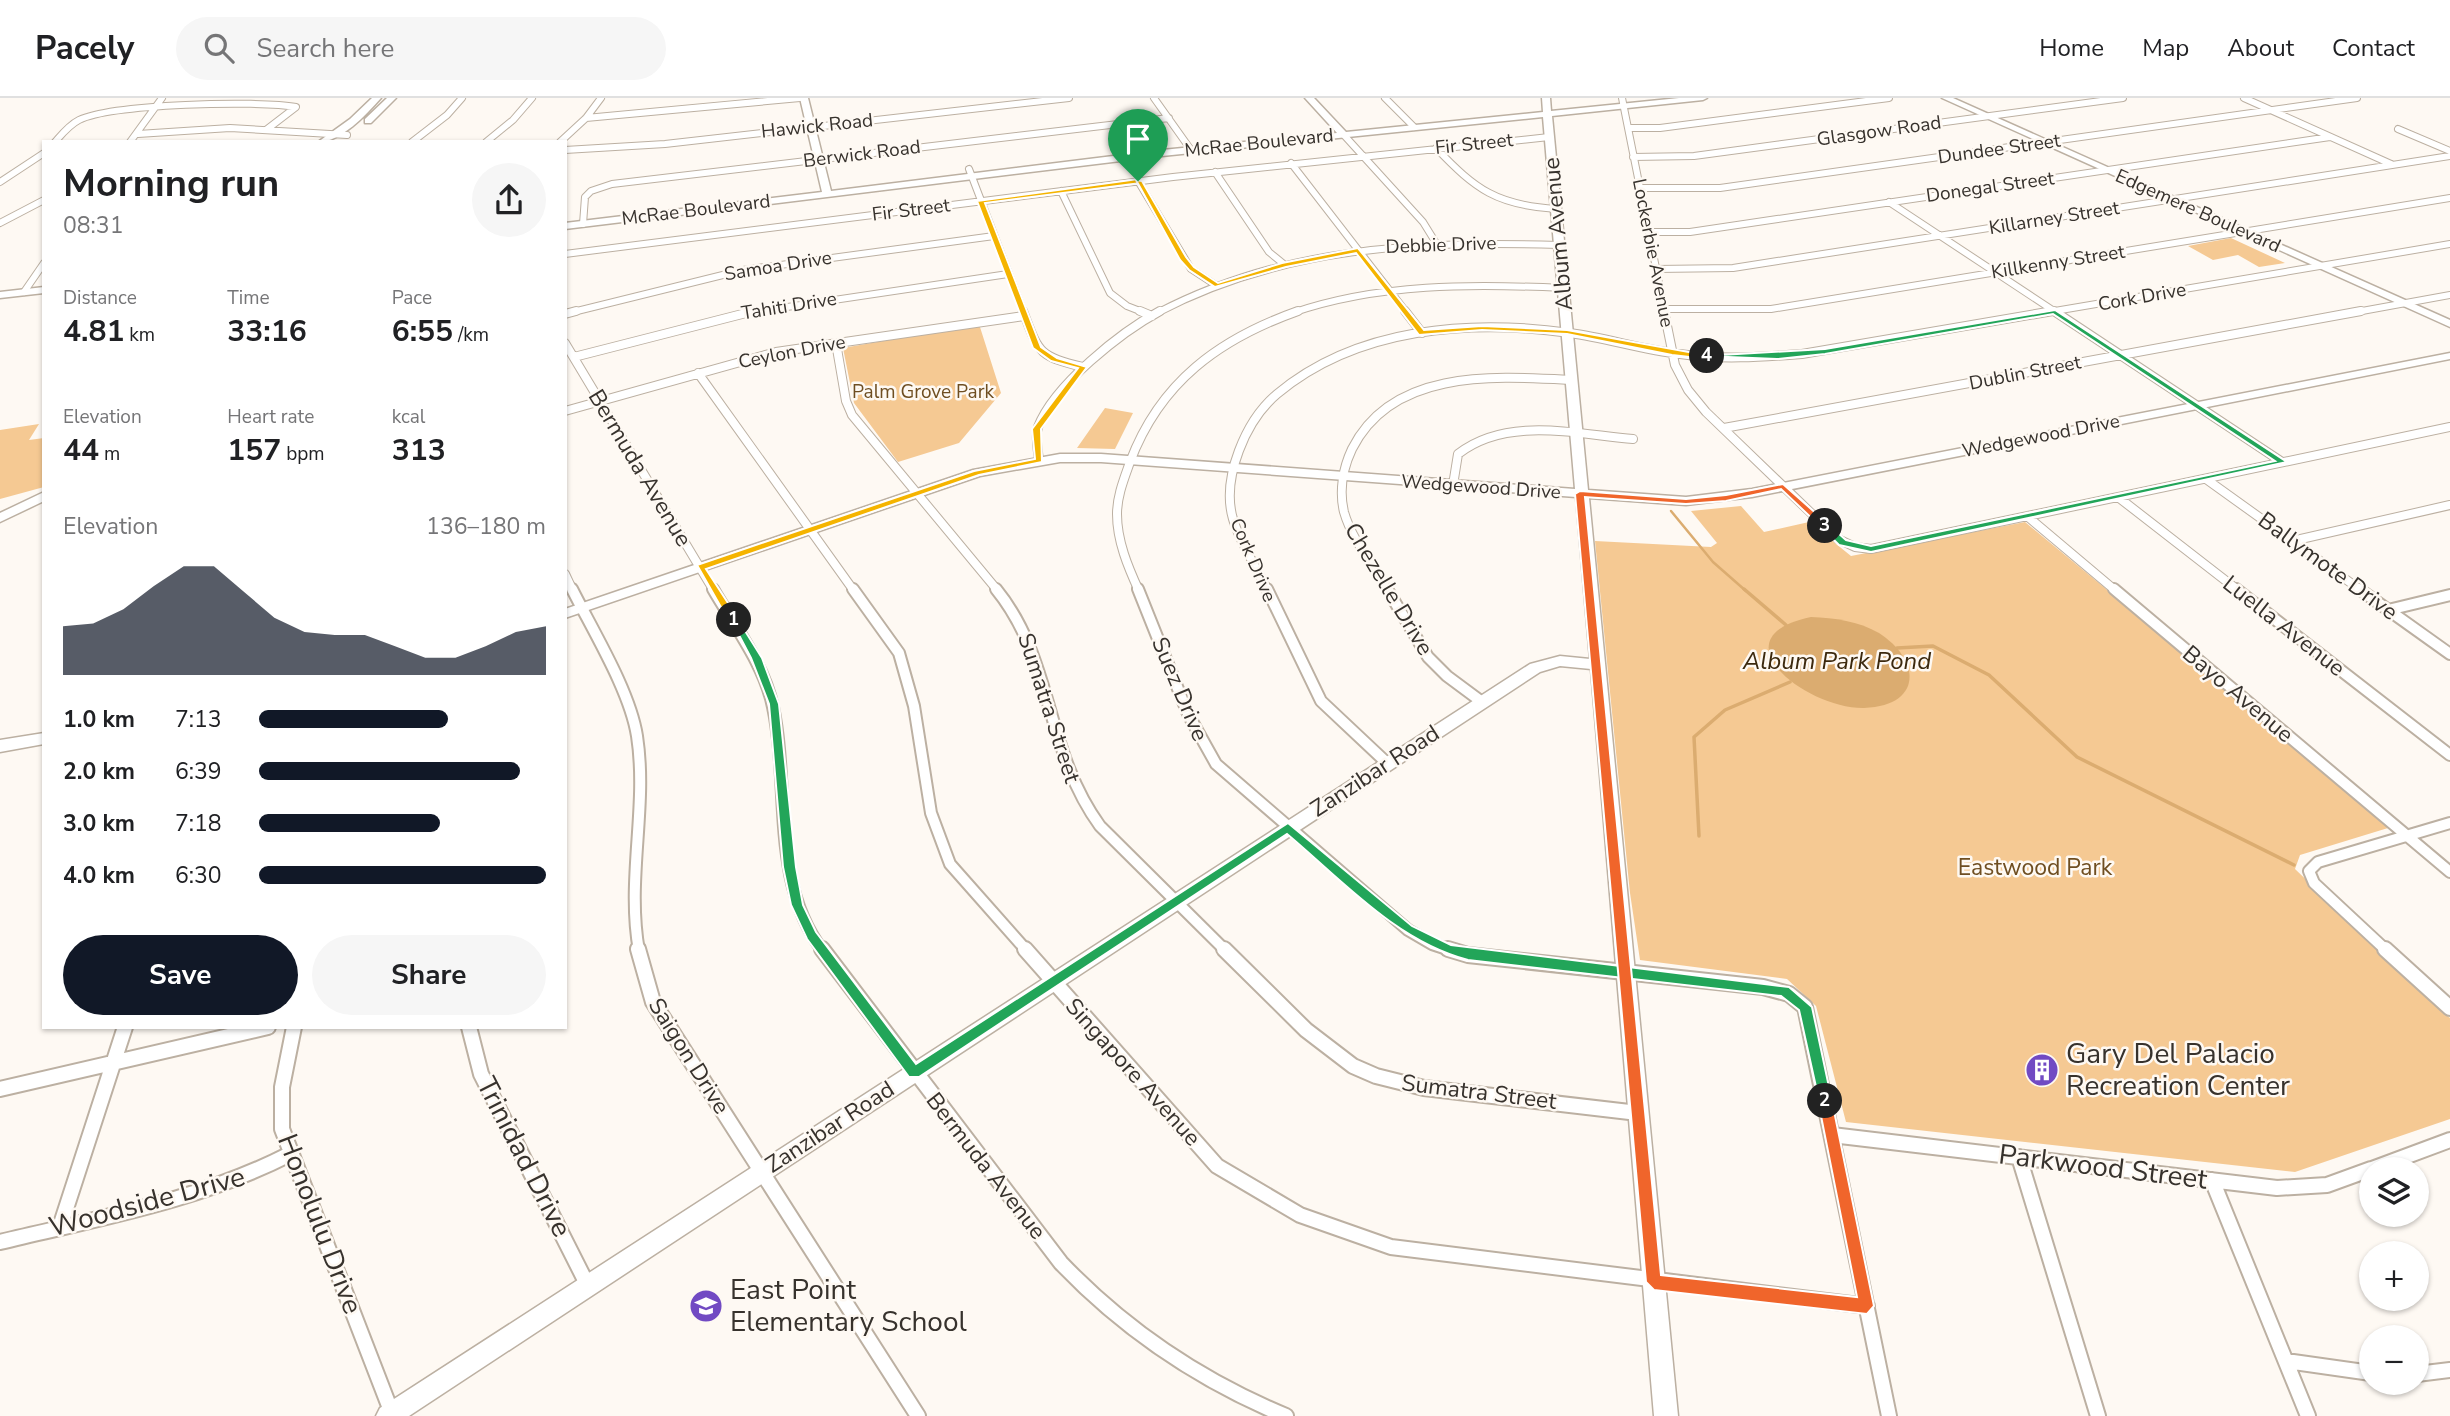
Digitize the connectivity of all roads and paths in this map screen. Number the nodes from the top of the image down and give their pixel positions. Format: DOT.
graph roads {
  1 [pos="162,98"];
  2 [pos="377,98"];
  3 [pos="392,98"];
  4 [pos="462,98"];
  5 [pos="532,98"];
  6 [pos="601,98"];
  7 [pos="802,98"];
  8 [pos="1069,98"];
  9 [pos="1154,98"];
  10 [pos="1309,98"];
  11 [pos="1385,98"];
  12 [pos="1634,98"];
  13 [pos="1703,98"];
  14 [pos="1889,98"];
  15 [pos="1947,98"];
  16 [pos="2123,98"];
  17 [pos="2244,98"];
  18 [pos="2357,98"];
  19 [pos="1622,101"];
  20 [pos="1547,106"];
  21 [pos="155,108"];
  22 [pos="2271,110"];
  23 [pos="1988,117"];
  24 [pos="586,118"];
  25 [pos="1169,118"];
  26 [pos="1411,124"];
  27 [pos="811,127"];
  28 [pos="1629,128"];
  29 [pos="2398,129"];
  30 [pos="266,130"];
  31 [pos="1340,131"];
  32 [pos="138,134"];
  33 [pos="1549,137"];
  34 [pos="2330,137"];
  35 [pos="335,138"];
  36 [pos="57,140"];
  37 [pos="132,140"];
  38 [pos="415,140"];
  39 [pos="488,140"];
  40 [pos="562,140"];
  41 [pos="2045,142"];
  42 [pos="1188,146"];
  43 [pos="1436,148"];
  44 [pos="567,150"];
  45 [pos="2450,151"];
  46 [pos="42,154"];
  47 [pos="1363,156"];
  48 [pos="2450,156"];
  49 [pos="1633,157"];
  50 [pos="818,159"];
  51 [pos="1291,163"];
  52 [pos="2393,165"];
  53 [pos="2107,170"];
  54 [pos="1215,172"];
  55 [pos="970,173"];
  56 [pos="0,181"];
  57 [pos="1138,181"];
  58 [pos="1640,188"];
  59 [pos="826,190"];
  60 [pos="1061,191"];
  61 [pos="2450,198"];
  62 [pos="2174,200"];
  63 [pos="42,201"];
  64 [pos="981,201"];
  65 [pos="1889,202"];
  66 [pos="1556,209"];
  67 [pos="567,218"];
  68 [pos="583,220"];
  69 [pos="0,223"];
  70 [pos="567,225"];
  71 [pos="1649,232"];
  72 [pos="2243,232"];
  73 [pos="994,236"];
  74 [pos="1940,236"];
  75 [pos="1436,243"];
  76 [pos="1559,244"];
  77 [pos="2450,244"];
  78 [pos="1358,250"];
  79 [pos="567,254"];
  80 [pos="1284,265"];
  81 [pos="42,266"];
  82 [pos="2321,266"];
  83 [pos="1657,269"];
  84 [pos="1995,272"];
  85 [pos="1008,274"];
  86 [pos="42,283"];
  87 [pos="1217,286"];
  88 [pos="0,287"];
  89 [pos="27,288"];
  90 [pos="1563,288"];
  91 [pos="42,290"];
  92 [pos="1390,290"];
  93 [pos="0,295"];
  94 [pos="2450,295"];
  95 [pos="2404,303"];
  96 [pos="1665,309"];
  97 [pos="2055,312"];
  98 [pos="567,313"];
  99 [pos="1024,316"];
  100 [pos="1152,316"];
  101 [pos="2450,324"];
  102 [pos="1567,332"];
  103 [pos="1422,333"];
  104 [pos="836,343"];
  105 [pos="567,346"];
  106 [pos="1672,353"];
  107 [pos="2120,355"];
  108 [pos="2450,356"];
  109 [pos="574,357"];
  110 [pos="1083,367"];
  111 [pos="698,373"];
  112 [pos="1571,380"];
  113 [pos="600,401"];
  114 [pos="2197,406"];
  115 [pos="567,410"];
  116 [pos="2450,427"];
  117 [pos="1724,428"];
  118 [pos="1576,435"];
  119 [pos="1633,439"];
  120 [pos="1039,460"];
  121 [pos="1130,460"];
  122 [pos="2282,462"];
  123 [pos="1237,468"];
  124 [pos="1344,477"];
  125 [pos="2206,478"];
  126 [pos="1453,485"];
  127 [pos="1783,486"];
  128 [pos="916,494"];
  129 [pos="1580,494"];
  130 [pos="42,497"];
  131 [pos="2118,497"];
  132 [pos="2450,505"];
  133 [pos="42,510"];
  134 [pos="2027,516"];
  135 [pos="0,518"];
  136 [pos="0,530"];
  137 [pos="811,530"];
  138 [pos="2292,541"];
  139 [pos="701,567"];
  140 [pos="567,578"];
  141 [pos="2450,595"];
  142 [pos="581,609"];
  143 [pos="2388,610"];
  144 [pos="567,613"];
  145 [pos="2450,654"];
  146 [pos="1598,665"];
  147 [pos="1482,702"];
  148 [pos="42,738"];
  149 [pos="0,746"];
  150 [pos="2450,755"];
  151 [pos="1388,764"];
  152 [pos="2450,823"];
  153 [pos="1288,827"];
  154 [pos="2407,835"];
  155 [pos="2450,872"];
  156 [pos="1177,902"];
  157 [pos="1626,973"];
  158 [pos="1053,982"];
  159 [pos="2450,1008"];
  160 [pos="124,1029"];
  161 [pos="259,1029"];
  162 [pos="294,1029"];
  163 [pos="470,1029"];
  164 [pos="113,1063"];
  165 [pos="914,1072"];
  166 [pos="0,1089"];
  167 [pos="1638,1113"];
  168 [pos="1832,1135"];
  169 [pos="2450,1140"];
  170 [pos="290,1154"];
  171 [pos="2019,1157"];
  172 [pos="2404,1157"];
  173 [pos="762,1171"];
  174 [pos="2359,1174"];
  175 [pos="2212,1180"];
  176 [pos="60,1227"];
  177 [pos="0,1242"];
  178 [pos="1654,1282"];
  179 [pos="587,1283"];
  180 [pos="1867,1306"];
  181 [pos="2286,1361"];
  182 [pos="2450,1370"];
  183 [pos="2359,1371"];
  184 [pos="2429,1373"];
  185 [pos="391,1415"];
  186 [pos="918,1416"];
  187 [pos="1286,1416"];
  188 [pos="1666,1416"];
  189 [pos="1889,1416"];
  190 [pos="2098,1416"];
  191 [pos="2308,1416"];
  1 -- 21 [label="street"];
  2 -- 35 [label="street"];
  3 -- 35 [label="street"];
  4 -- 38 [label="street"];
  5 -- 39 [label="street"];
  6 -- 24 [label="street"];
  7 -- 24 [label="street"];
  7 -- 27 [label="street"];
  8 -- 27 [label="street, Hawick Road"];
  9 -- 25 [label="street"];
  10 -- 31 [label="street"];
  11 -- 26 [label="street"];
  12 -- 19 [label="street, McRae Boulevard"];
  13 -- 19 [label="street, McRae Boulevard"];
  14 -- 28 [label="street"];
  15 -- 23 [label="street, Edgemere Boulevard"];
  16 -- 23 [label="street, Glasgow Road"];
  17 -- 22 [label="street"];
  18 -- 22 [label="street, Dundee Street"];
  19 -- 20 [label="street, McRae Boulevard"];
  19 -- 28 [label="street, Lockerbie Avenue"];
  20 -- 26 [label="street, McRae Boulevard"];
  20 -- 33 [label="street, Album Avenue"];
  21 -- 30 [label="street"];
  21 -- 32 [label="street"];
  21 -- 36 [label="street"];
  22 -- 34 [label="street"];
  22 -- 41 [label="street, Dundee Street"];
  23 -- 41 [label="street, Edgemere Boulevard"];
  23 -- 49 [label="street, Glasgow Road"];
  24 -- 40 [label="street"];
  25 -- 42 [label="street"];
  25 -- 50 [label="street, Berwick Road"];
  26 -- 31 [label="street, McRae Boulevard"];
  27 -- 44 [label="street, Hawick Road"];
  27 -- 50 [label="street"];
  28 -- 49 [label="street, Lockerbie Avenue"];
  29 -- 45 [label="street"];
  30 -- 32 [label="street"];
  30 -- 35 [label="street"];
  31 -- 42 [label="street, McRae Boulevard"];
  31 -- 47 [label="street"];
  32 -- 37 [label="street"];
  33 -- 43 [label="street, Fir Street"];
  33 -- 66 [label="street, Album Avenue"];
  34 -- 52 [label="street"];
  34 -- 53 [label="street, Donegal Street"];
  41 -- 53 [label="street, Edgemere Boulevard"];
  41 -- 58 [label="street, Dundee Street"];
  42 -- 55 [label="street, McRae Boulevard"];
  43 -- 47 [label="street, Fir Street"];
  43 -- 66 [label="street"];
  46 -- 56 [label="street"];
  47 -- 51 [label="street, Fir Street"];
  47 -- 75 [label="street"];
  48 -- 52 [label="street, Killarney Street"];
  49 -- 58 [label="street, Lockerbie Avenue"];
  50 -- 59 [label="street"];
  50 -- 68 [label="street, Berwick Road"];
  51 -- 54 [label="street, Fir Street"];
  51 -- 78 [label="street"];
  52 -- 62 [label="street, Killarney Street"];
  53 -- 62 [label="street, Edgemere Boulevard"];
  53 -- 65 [label="street, Donegal Street"];
  54 -- 57 [label="street, Fir Street"];
  54 -- 80 [label="street"];
  55 -- 59 [label="street, McRae Boulevard"];
  55 -- 64 [label="street"];
  57 -- 60 [label="street, Fir Street"];
  57 -- 87 [label="street"];
  58 -- 71 [label="street, Lockerbie Avenue"];
  59 -- 68 [label="street, McRae Boulevard"];
  60 -- 64 [label="street, Fir Street"];
  60 -- 100 [label="street"];
  61 -- 72 [label="street, Killkenny Street"];
  62 -- 72 [label="street, Edgemere Boulevard"];
  62 -- 74 [label="street, Killarney Street"];
  63 -- 69 [label="street"];
  64 -- 73 [label="street"];
  64 -- 79 [label="street, Fir Street"];
  65 -- 71 [label="street, Donegal Street"];
  65 -- 74 [label="street"];
  66 -- 76 [label="street, Album Avenue"];
  67 -- 68 [label="street, McRae Boulevard"];
  68 -- 70 [label="street, McRae Boulevard"];
  71 -- 83 [label="street, Lockerbie Avenue"];
  72 -- 82 [label="street, Edgemere Boulevard"];
  72 -- 84 [label="street, Killkenny Street"];
  73 -- 85 [label="street"];
  73 -- 98 [label="street, Samoa Drive"];
  74 -- 83 [label="street, Killarney Street"];
  74 -- 84 [label="street"];
  75 -- 76 [label="street, Debbie Drive"];
  75 -- 78 [label="street, Debbie Drive"];
  76 -- 90 [label="street, Album Avenue"];
  77 -- 82 [label="street, Cork Drive"];
  78 -- 80 [label="street, Debbie Drive"];
  78 -- 92 [label="street"];
  80 -- 87 [label="street, Debbie Drive"];
  81 -- 89 [label="street"];
  82 -- 95 [label="street, Edgemere Boulevard"];
  82 -- 97 [label="street, Cork Drive"];
  83 -- 96 [label="street, Lockerbie Avenue"];
  84 -- 96 [label="street, Killkenny Street"];
  84 -- 97 [label="street"];
  85 -- 99 [label="street"];
  85 -- 109 [label="street, Tahiti Drive"];
  86 -- 89 [label="street"];
  87 -- 100 [label="street, Debbie Drive"];
  88 -- 89 [label="street"];
  89 -- 91 [label="street"];
  89 -- 93 [label="street"];
  90 -- 92 [label="street, Suez Drive"];
  90 -- 102 [label="street, Album Avenue"];
  92 -- 103 [label="street"];
  92 -- 121 [label="street, Suez Drive"];
  94 -- 95 [label="street, Dublin Street"];
  95 -- 101 [label="street, Edgemere Boulevard"];
  95 -- 107 [label="street, Dublin Street"];
  96 -- 106 [label="street, Lockerbie Avenue"];
  97 -- 106 [label="street, Cork Drive"];
  97 -- 107 [label="street"];
  99 -- 104 [label="street, Ceylon Drive"];
  99 -- 110 [label="street"];
  100 -- 110 [label="street, Debbie Drive"];
  102 -- 103 [label="street, Cork Drive"];
  102 -- 106 [label="street, Cork Drive"];
  102 -- 112 [label="street, Album Avenue"];
  103 -- 123 [label="street, Cork Drive"];
  104 -- 111 [label="street, Ceylon Drive"];
  104 -- 128 [label="street, Sumatra Street"];
  105 -- 109 [label="street, Bermuda Avenue"];
  106 -- 117 [label="street, Lockerbie Avenue"];
  107 -- 114 [label="street"];
  107 -- 117 [label="street, Dublin Street"];
  108 -- 114 [label="street, Wedgewood Drive"];
  109 -- 113 [label="street, Bermuda Avenue"];
  110 -- 120 [label="street, Debbie Drive"];
  111 -- 113 [label="street, Ceylon Drive"];
  111 -- 137 [label="street, Singapore Avenue"];
  112 -- 118 [label="street, Album Avenue"];
  112 -- 124 [label="street, Chezelle Drive"];
  113 -- 115 [label="street, Ceylon Drive"];
  113 -- 139 [label="street, Bermuda Avenue"];
  114 -- 122 [label="street"];
  114 -- 127 [label="street, Wedgewood Drive"];
  116 -- 122 [label="street"];
  117 -- 127 [label="street, Lockerbie Avenue"];
  118 -- 119 [label="street"];
  118 -- 126 [label="street"];
  118 -- 129 [label="street, Album Avenue"];
  120 -- 121 [label="street, Wedgewood Drive"];
  120 -- 128 [label="street, Wedgewood Drive"];
  121 -- 123 [label="street, Wedgewood Drive"];
  121 -- 153 [label="street, Suez Drive"];
  122 -- 125 [label="street"];
  123 -- 124 [label="street, Wedgewood Drive"];
  123 -- 151 [label="street, Cork Drive"];
  124 -- 126 [label="street, Wedgewood Drive"];
  124 -- 147 [label="street, Chezelle Drive"];
  125 -- 131 [label="street"];
  125 -- 138 [label="street, Ballymote Drive"];
  126 -- 129 [label="street, Wedgewood Drive"];
  127 -- 129 [label="street, Wedgewood Drive"];
  127 -- 134 [label="street, Lockerbie Avenue"];
  128 -- 137 [label="street, Wedgewood Drive"];
  128 -- 156 [label="street, Sumatra Street"];
  129 -- 146 [label="street, Album Avenue"];
  130 -- 135 [label="street"];
  131 -- 134 [label="street"];
  131 -- 150 [label="street, Luella Avenue"];
  132 -- 138 [label="street"];
  133 -- 136 [label="street"];
  134 -- 154 [label="street, Bayo Avenue"];
  137 -- 139 [label="street, Wedgewood Drive"];
  137 -- 158 [label="street, Singapore Avenue"];
  138 -- 143 [label="street, Ballymote Drive"];
  139 -- 142 [label="street, Wedgewood Drive"];
  139 -- 165 [label="street, Bermuda Avenue"];
  140 -- 142 [label="street, Saigon Drive"];
  141 -- 143 [label="street"];
  142 -- 144 [label="street, Wedgewood Drive"];
  142 -- 173 [label="street, Saigon Drive"];
  143 -- 145 [label="street, Ballymote Drive"];
  146 -- 147 [label="street, Zanzibar Road"];
  146 -- 157 [label="street, Album Avenue"];
  147 -- 151 [label="street, Zanzibar Road"];
  148 -- 149 [label="street"];
  151 -- 153 [label="street, Zanzibar Road"];
  152 -- 154 [label="street"];
  153 -- 156 [label="street, Zanzibar Road"];
  153 -- 157 [label="street, Suez Drive"];
  154 -- 155 [label="street, Bayo Avenue"];
  154 -- 159 [label="street"];
  156 -- 158 [label="street, Zanzibar Road"];
  156 -- 167 [label="street, Sumatra Street"];
  157 -- 167 [label="street, Album Avenue"];
  157 -- 168 [label="street, Suez Drive"];
  158 -- 165 [label="street, Zanzibar Road"];
  158 -- 178 [label="street, Singapore Avenue"];
  160 -- 164 [label="street"];
  161 -- 164 [label="street"];
  162 -- 170 [label="street, Honolulu Drive"];
  163 -- 179 [label="street, Trinidad Drive"];
  164 -- 166 [label="street"];
  164 -- 176 [label="street"];
  165 -- 173 [label="street, Zanzibar Road"];
  165 -- 187 [label="street, Bermuda Avenue"];
  167 -- 178 [label="street, Album Avenue"];
  168 -- 171 [label="street, Parkwood Street"];
  168 -- 180 [label="street, Suez Drive"];
  169 -- 172 [label="street, Parkwood Street"];
  170 -- 176 [label="street, Woodside Drive"];
  170 -- 185 [label="street, Honolulu Drive"];
  171 -- 175 [label="street, Parkwood Street"];
  171 -- 190 [label="street"];
  173 -- 179 [label="street, Zanzibar Road"];
  173 -- 186 [label="street, Saigon Drive"];
  174 -- 175 [label="street, Parkwood Street"];
  175 -- 181 [label="street"];
  176 -- 177 [label="street, Woodside Drive"];
  178 -- 180 [label="street, Singapore Avenue"];
  178 -- 188 [label="street, Album Avenue"];
  179 -- 185 [label="street, Zanzibar Road"];
  180 -- 189 [label="street, Suez Drive"];
  181 -- 183 [label="street"];
  181 -- 191 [label="street"];
  182 -- 184 [label="street"];
}
